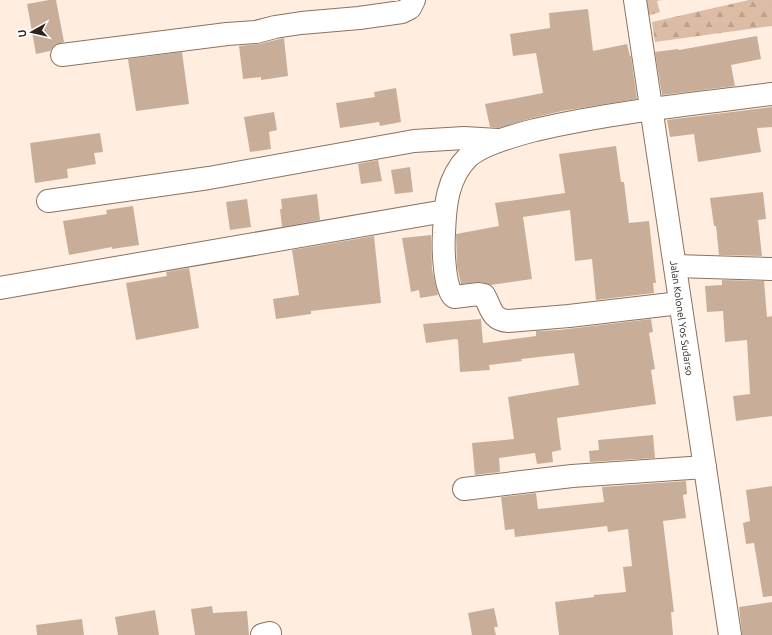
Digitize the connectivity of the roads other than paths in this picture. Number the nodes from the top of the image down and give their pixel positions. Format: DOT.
graph roads {
  1 [pos="414,0"];
  2 [pos="635,0"];
  3 [pos="62,55"];
  4 [pos="772,94"];
  5 [pos="652,110"];
  6 [pos="500,140"];
  7 [pos="48,201"];
  8 [pos="445,211"];
  9 [pos="675,266"];
  10 [pos="772,269"];
  11 [pos="0,288"];
  12 [pos="680,303"];
  13 [pos="705,467"];
  14 [pos="464,489"];
  15 [pos="730,635"];
  1 -- 3 [label="street"];
  2 -- 5 [label="street, Jalan Kolonel Yos Sudarso"];
  4 -- 5 [label="street"];
  5 -- 6 [label="street"];
  5 -- 9 [label="street, Jalan Kolonel Yos Sudarso"];
  6 -- 7 [label="street"];
  6 -- 8 [label="street"];
  8 -- 11 [label="street"];
  8 -- 12 [label="street"];
  9 -- 10 [label="street"];
  9 -- 12 [label="street, Jalan Kolonel Yos Sudarso"];
  12 -- 13 [label="street, Jalan Kolonel Yos Sudarso"];
  13 -- 14 [label="street"];
  13 -- 15 [label="street, Jalan Kolonel Yos Sudarso"];
}
